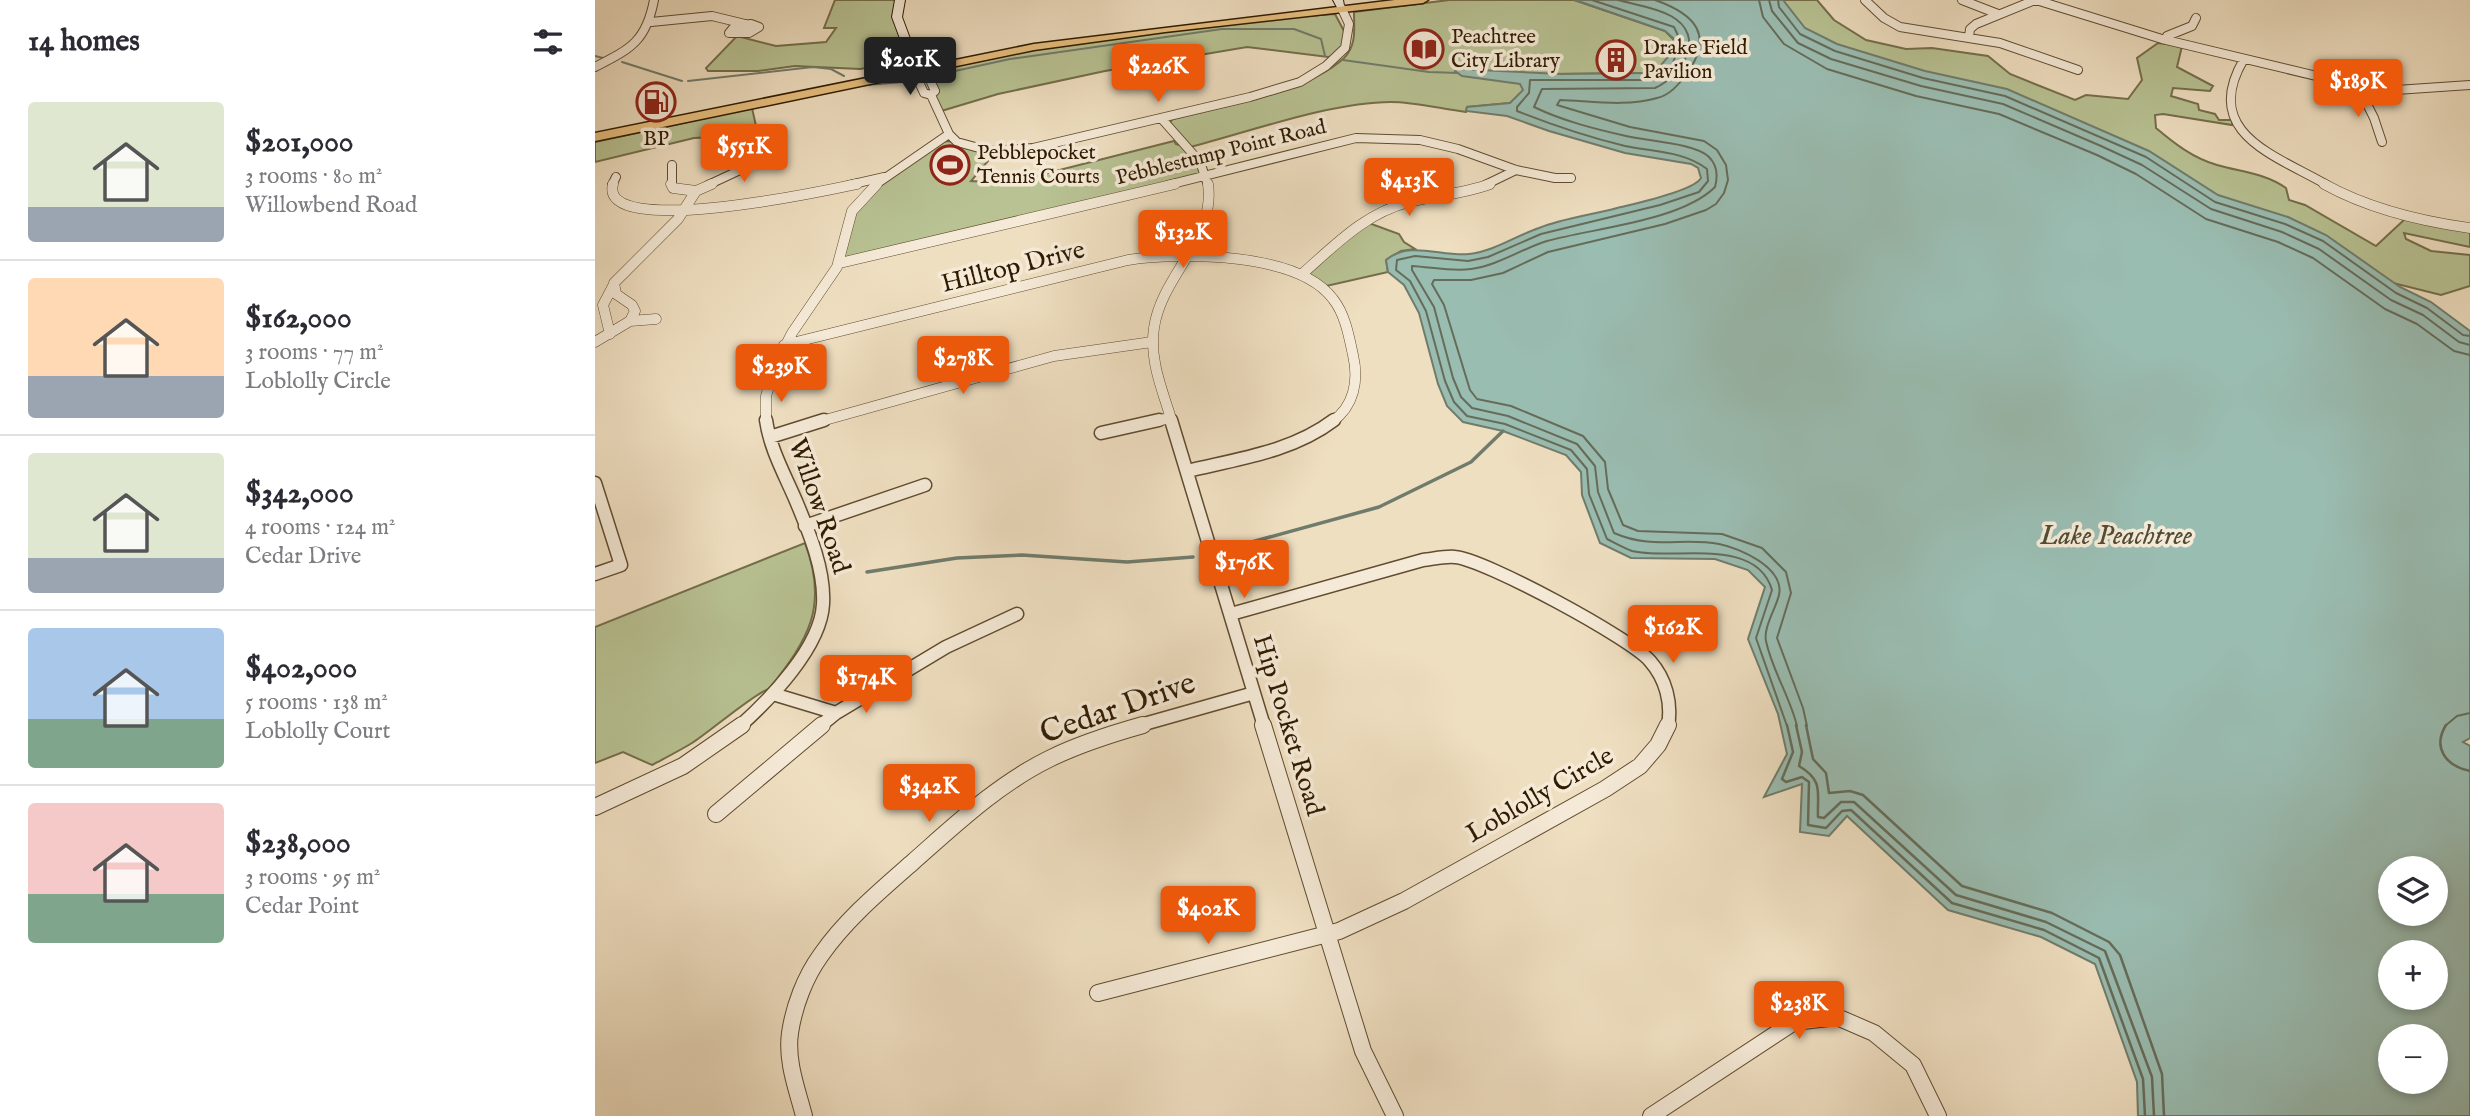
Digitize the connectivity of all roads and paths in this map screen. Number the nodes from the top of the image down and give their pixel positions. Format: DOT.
graph roads {
  1 [pos="654,0"];
  2 [pos="899,0"];
  3 [pos="1387,0"];
  4 [pos="1423,0"];
  5 [pos="1865,0"];
  6 [pos="1962,0"];
  7 [pos="2036,0"];
  8 [pos="1340,5"];
  9 [pos="1997,14"];
  10 [pos="2196,18"];
  11 [pos="652,22"];
  12 [pos="745,24"];
  13 [pos="1969,37"];
  14 [pos="2166,40"];
  15 [pos="2244,59"];
  16 [pos="595,67"];
  17 [pos="918,68"];
  18 [pos="2078,69"];
  19 [pos="2470,85"];
  20 [pos="2358,86"];
  21 [pos="2461,86"];
  22 [pos="2470,92"];
  23 [pos="1161,118"];
  24 [pos="595,133"];
  25 [pos="949,134"];
  26 [pos="2382,142"];
  27 [pos="752,151"];
  28 [pos="672,165"];
  29 [pos="1516,170"];
  30 [pos="1207,175"];
  31 [pos="616,177"];
  32 [pos="884,177"];
  33 [pos="1571,178"];
  34 [pos="696,191"];
  35 [pos="686,209"];
  36 [pos="2470,228"];
  37 [pos="1186,254"];
  38 [pos="840,263"];
  39 [pos="1301,275"];
  40 [pos="614,283"];
  41 [pos="656,319"];
  42 [pos="630,321"];
  43 [pos="610,334"];
  44 [pos="595,342"];
  45 [pos="1152,342"];
  46 [pos="784,345"];
  47 [pos="1170,418"];
  48 [pos="1101,433"];
  49 [pos="770,437"];
  50 [pos="1187,471"];
  51 [pos="595,484"];
  52 [pos="925,485"];
  53 [pos="805,526"];
  54 [pos="595,574"];
  55 [pos="1017,614"];
  56 [pos="1231,614"];
  57 [pos="1254,692"];
  58 [pos="773,694"];
  59 [pos="836,713"];
  60 [pos="595,807"];
  61 [pos="716,814"];
  62 [pos="1327,935"];
  63 [pos="1098,993"];
  64 [pos="804,1116"];
  65 [pos="1395,1116"];
  66 [pos="1651,1116"];
  67 [pos="1938,1116"];
  1 -- 11 [label="street"];
  2 -- 17 [label="street"];
  3 -- 8 [label="main road"];
  4 -- 8 [label="main road"];
  5 -- 13 [label="street"];
  6 -- 9 [label="street"];
  7 -- 9 [label="street"];
  7 -- 14 [label="street"];
  8 -- 17 [label="main road"];
  8 -- 23 [label="street"];
  9 -- 13 [label="street"];
  10 -- 14 [label="street"];
  11 -- 12 [label="street"];
  11 -- 16 [label="street"];
  13 -- 18 [label="street"];
  14 -- 15 [label="street"];
  15 -- 20 [label="street"];
  15 -- 36 [label="street"];
  17 -- 24 [label="main road"];
  17 -- 24 [label="main road"];
  17 -- 25 [label="street"];
  19 -- 21 [label="street"];
  20 -- 21 [label="street"];
  20 -- 26 [label="street"];
  21 -- 22 [label="street"];
  23 -- 25 [label="street"];
  23 -- 30 [label="street"];
  25 -- 32 [label="street, Willow Road"];
  27 -- 34 [label="street"];
  28 -- 34 [label="street"];
  29 -- 30 [label="street, Pebblestump Point Road"];
  29 -- 33 [label="street, Pebblestump Point Road"];
  29 -- 39 [label="street"];
  30 -- 37 [label="street, Hip Pocket Road"];
  30 -- 38 [label="street, Pebblestump Point Road"];
  31 -- 35 [label="street"];
  32 -- 35 [label="street"];
  32 -- 38 [label="street, Willow Road"];
  34 -- 35 [label="street"];
  35 -- 40 [label="street"];
  37 -- 39 [label="street, Hilltop Drive"];
  37 -- 45 [label="street, Hip Pocket Road"];
  37 -- 46 [label="street, Hilltop Drive"];
  38 -- 46 [label="street, Willow Road"];
  39 -- 50 [label="street, Hilltop Drive"];
  40 -- 42 [label="street"];
  40 -- 43 [label="street"];
  41 -- 42 [label="street"];
  42 -- 43 [label="street"];
  43 -- 44 [label="street"];
  45 -- 47 [label="street, Hip Pocket Road"];
  45 -- 49 [label="street"];
  46 -- 49 [label="street, Willow Road"];
  47 -- 48 [label="street"];
  47 -- 50 [label="street, Hip Pocket Road"];
  49 -- 53 [label="street, Willow Road"];
  50 -- 56 [label="street, Hip Pocket Road"];
  51 -- 54 [label="street"];
  52 -- 53 [label="street"];
  53 -- 58 [label="street, Willow Road"];
  55 -- 59 [label="street"];
  56 -- 57 [label="street, Hip Pocket Road"];
  56 -- 62 [label="street, Loblolly Circle"];
  57 -- 62 [label="street, Hip Pocket Road"];
  57 -- 64 [label="street, Cedar Drive"];
  58 -- 59 [label="street"];
  58 -- 60 [label="street, Willow Road"];
  59 -- 61 [label="street"];
  62 -- 63 [label="street"];
  62 -- 65 [label="street, Hip Pocket Road"];
  66 -- 67 [label="street"];
}
